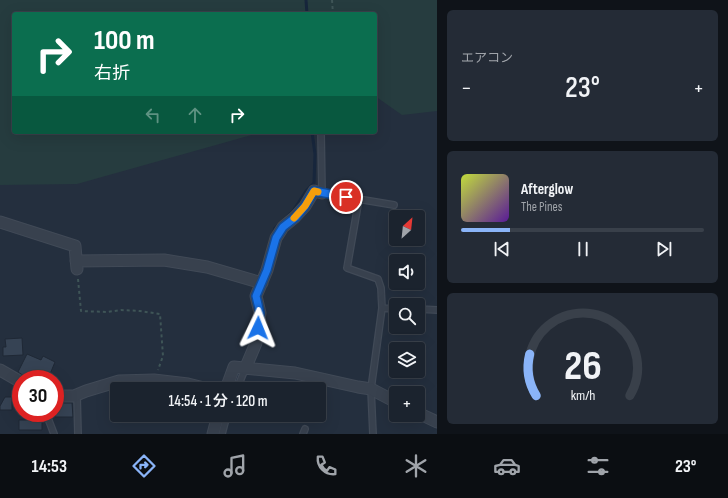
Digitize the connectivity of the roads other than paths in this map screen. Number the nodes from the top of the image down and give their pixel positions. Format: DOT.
graph roads {
  1 [pos="321,134"];
  2 [pos="322,193"];
  3 [pos="359,199"];
  4 [pos="394,205"];
  5 [pos="0,222"];
  6 [pos="262,283"];
  7 [pos="382,308"];
  8 [pos="389,308"];
  9 [pos="425,309"];
  10 [pos="437,310"];
  11 [pos="245,369"];
  12 [pos="0,370"];
  13 [pos="12,377"];
  14 [pos="116,382"];
  15 [pos="171,382"];
  16 [pos="229,382"];
  17 [pos="240,382"];
  18 [pos="110,384"];
  19 [pos="371,389"];
  20 [pos="77,395"];
  21 [pos="64,396"];
  22 [pos="389,398"];
  23 [pos="425,416"];
  24 [pos="49,422"];
  25 [pos="216,422"];
  26 [pos="225,422"];
  27 [pos="437,422"];
  28 [pos="54,434"];
  29 [pos="78,434"];
  30 [pos="213,434"];
  31 [pos="222,434"];
  32 [pos="373,434"];
  1 -- 2 [label="lane"];
  2 -- 3 [label="lane"];
  2 -- 6 [label="street"];
  3 -- 4 [label="lane"];
  3 -- 7 [label="lane"];
  5 -- 6 [label="street"];
  6 -- 11 [label="street"];
  7 -- 8 [label="lane"];
  7 -- 19 [label="lane"];
  9 -- 10 [label="lane"];
  11 -- 16 [label="street"];
  11 -- 17 [label="lane"];
  11 -- 19 [label="street"];
  12 -- 13 [label="street"];
  14 -- 15 [label="street"];
  18 -- 20 [label="street"];
  19 -- 22 [label="street"];
  19 -- 32 [label="lane"];
  20 -- 21 [label="street"];
  20 -- 29 [label="lane"];
  23 -- 27 [label="street"];
  24 -- 28 [label="lane"];
  25 -- 30 [label="street"];
  26 -- 31 [label="lane"];
}
